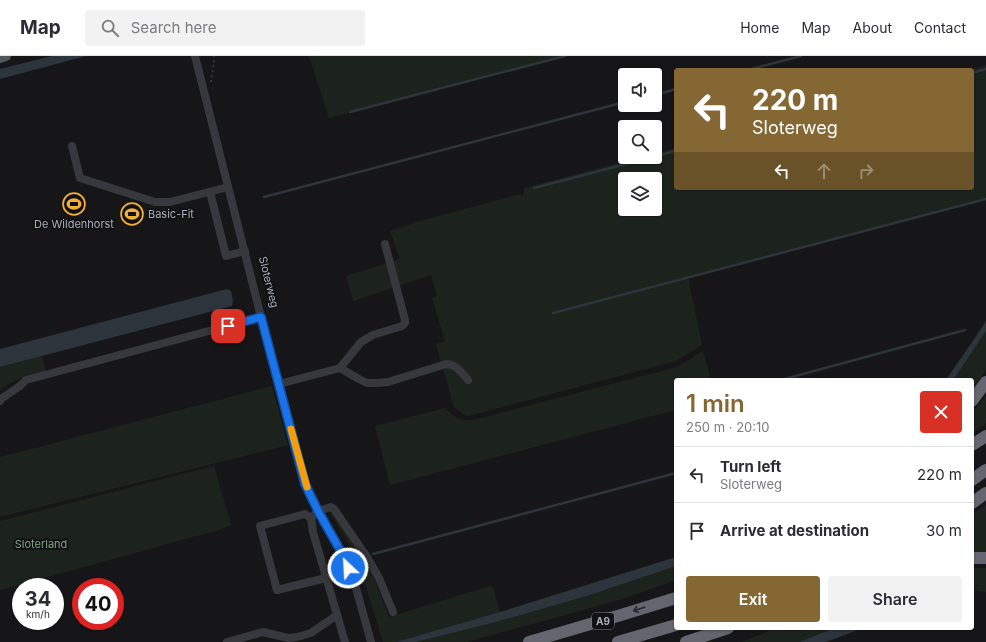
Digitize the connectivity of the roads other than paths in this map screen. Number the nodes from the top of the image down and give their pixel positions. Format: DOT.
graph roads {
  1 [pos="6,56"];
  2 [pos="195,56"];
  3 [pos="0,58"];
  4 [pos="72,146"];
  5 [pos="228,187"];
  6 [pos="210,192"];
  7 [pos="385,244"];
  8 [pos="245,251"];
  9 [pos="261,317"];
  10 [pos="340,368"];
  11 [pos="468,380"];
  12 [pos="986,382"];
  13 [pos="279,384"];
  14 [pos="974,398"];
  15 [pos="0,401"];
  16 [pos="986,436"];
  17 [pos="974,445"];
  18 [pos="986,470"];
  19 [pos="974,479"];
  20 [pos="986,493"];
  21 [pos="974,502"];
  22 [pos="318,511"];
  23 [pos="311,518"];
  24 [pos="974,558"];
  25 [pos="986,558"];
  26 [pos="326,578"];
  27 [pos="674,599"];
  28 [pos="393,612"];
  29 [pos="337,615"];
  30 [pos="674,626"];
  31 [pos="722,630"];
  32 [pos="227,642"];
  33 [pos="345,642"];
  34 [pos="371,642"];
  35 [pos="529,642"];
  36 [pos="618,642"];
  37 [pos="686,642"];
  1 -- 3 [label="main road"];
  2 -- 5 [label="street, Sloterweg"];
  4 -- 6 [label="street"];
  5 -- 6 [label="street"];
  5 -- 8 [label="street, Sloterweg"];
  6 -- 8 [label="street"];
  7 -- 10 [label="street"];
  8 -- 9 [label="street, Sloterweg"];
  9 -- 13 [label="street, Sloterweg"];
  9 -- 15 [label="street, Sloterweg"];
  10 -- 11 [label="street"];
  10 -- 13 [label="street"];
  12 -- 14 [label="highway"];
  13 -- 22 [label="street, Sloterweg"];
  16 -- 17 [label="highway"];
  18 -- 19 [label="highway"];
  20 -- 21 [label="highway"];
  22 -- 23 [label="street"];
  22 -- 28 [label="street"];
  22 -- 34 [label="street, Sloterweg"];
  23 -- 26 [label="street"];
  23 -- 26 [label="street"];
  24 -- 25 [label="highway"];
  26 -- 29 [label="street"];
  27 -- 35 [label="highway, A9, one-way"];
  29 -- 32 [label="street"];
  29 -- 33 [label="street"];
  30 -- 36 [label="highway, A9"];
  31 -- 37 [label="highway"];
}
